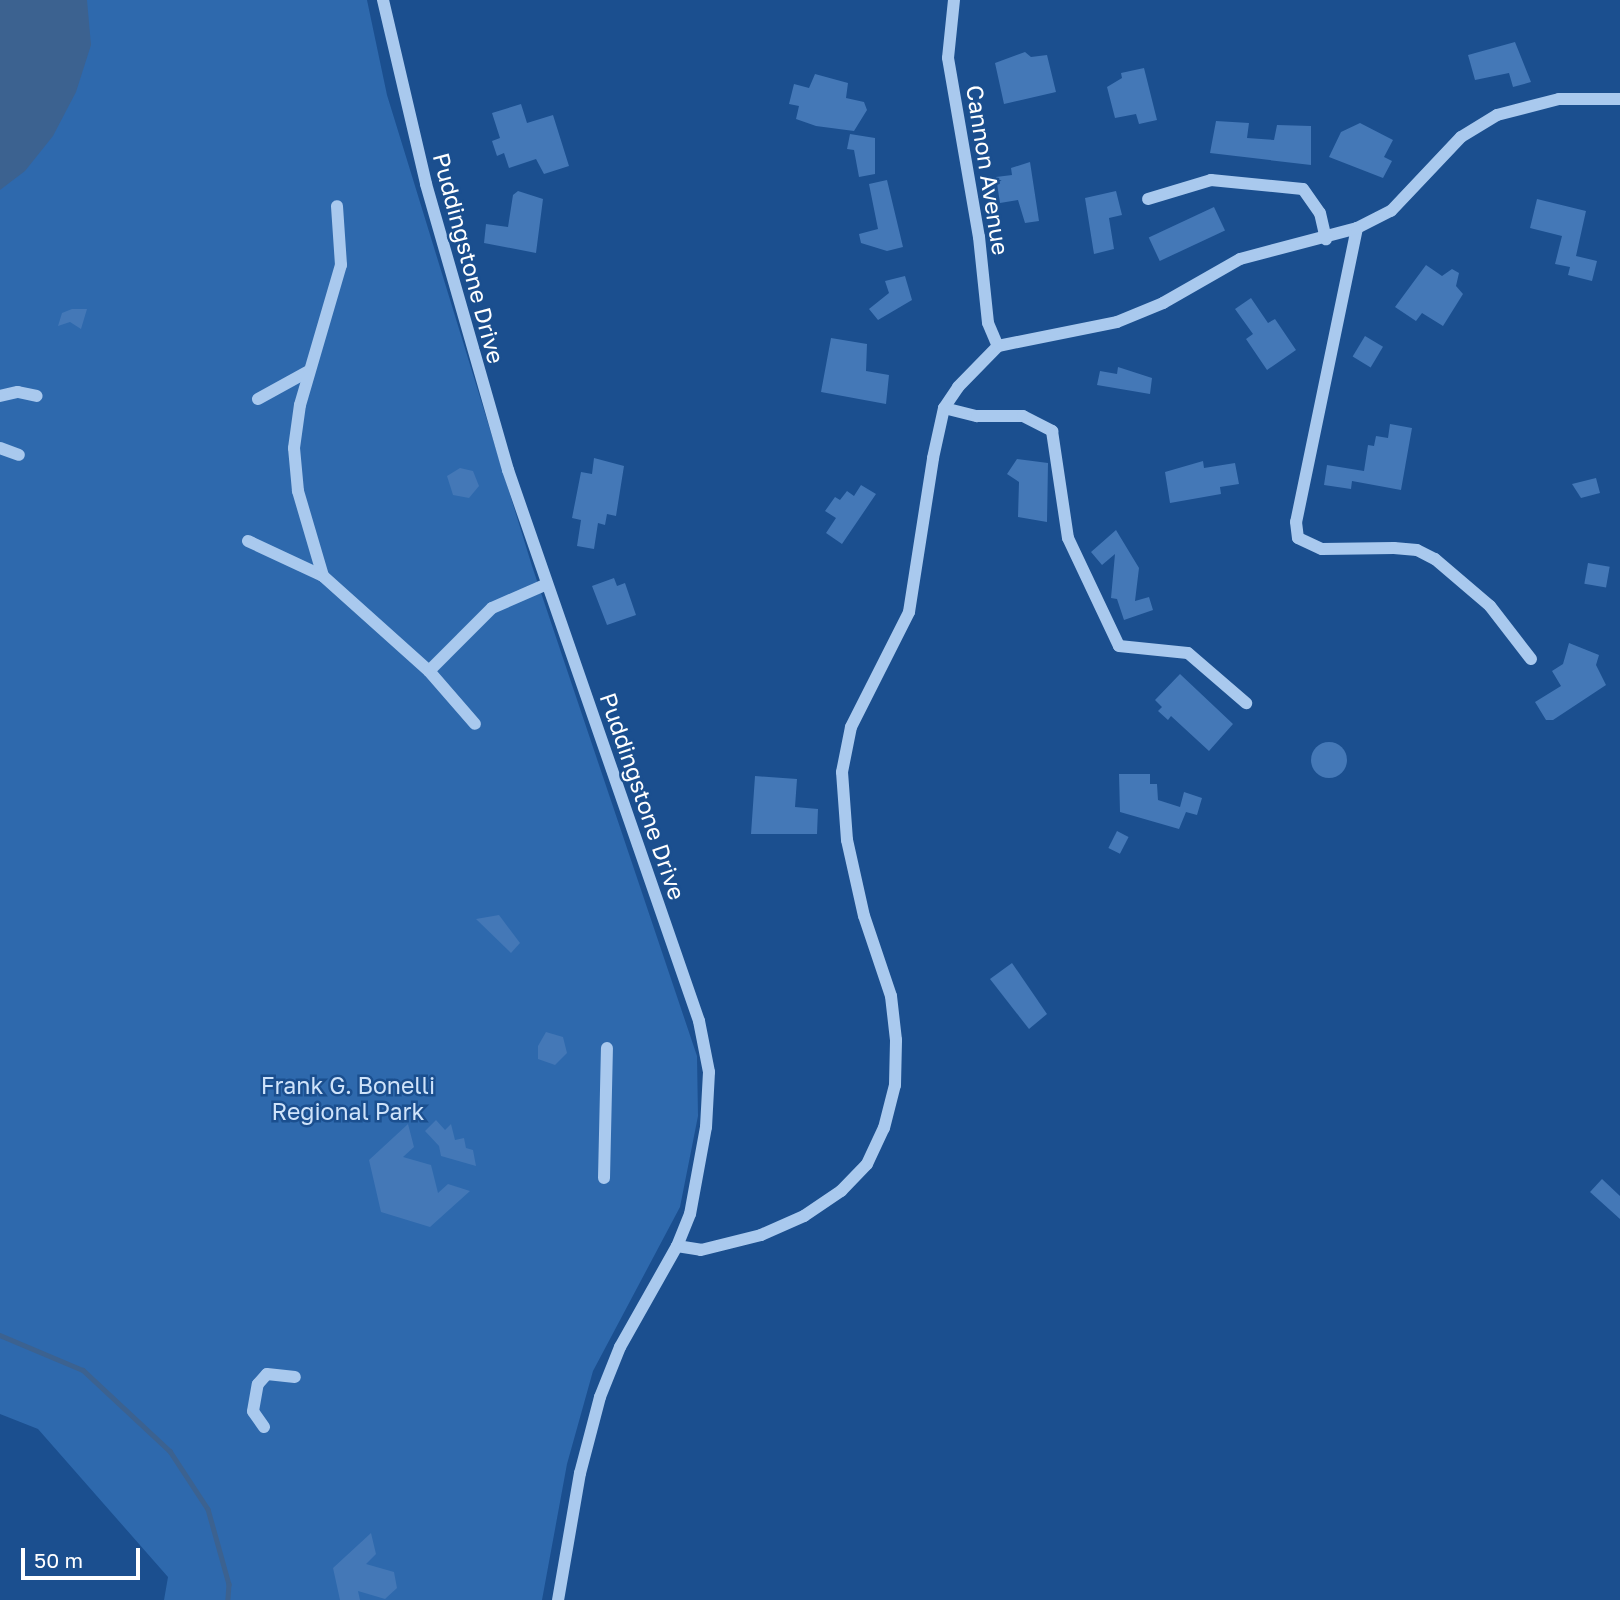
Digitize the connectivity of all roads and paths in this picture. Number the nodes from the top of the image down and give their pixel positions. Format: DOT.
graph roads {
  1 [pos="383,0"];
  2 [pos="954,0"];
  3 [pos="1620,99"];
  4 [pos="1148,199"];
  5 [pos="337,206"];
  6 [pos="1357,228"];
  7 [pos="1326,239"];
  8 [pos="998,346"];
  9 [pos="309,371"];
  10 [pos="0,396"];
  11 [pos="37,396"];
  12 [pos="258,399"];
  13 [pos="944,408"];
  14 [pos="1,451"];
  15 [pos="19,455"];
  16 [pos="248,541"];
  17 [pos="323,576"];
  18 [pos="547,583"];
  19 [pos="1531,659"];
  20 [pos="429,671"];
  21 [pos="1246,704"];
  22 [pos="475,724"];
  23 [pos="607,1048"];
  24 [pos="604,1178"];
  25 [pos="677,1246"];
  26 [pos="295,1377"];
  27 [pos="264,1427"];
  28 [pos="558,1600"];
  1 -- 18 [label="street, Puddingstone Drive"];
  2 -- 8 [label="street, Cannon Avenue"];
  3 -- 6 [label="street"];
  4 -- 7 [label="street"];
  5 -- 9 [label="street"];
  6 -- 7 [label="street"];
  6 -- 19 [label="street"];
  7 -- 8 [label="street"];
  8 -- 13 [label="street"];
  9 -- 12 [label="street"];
  9 -- 17 [label="street"];
  10 -- 11 [label="street"];
  13 -- 21 [label="street"];
  13 -- 25 [label="street"];
  14 -- 15 [label="street"];
  16 -- 17 [label="street"];
  17 -- 20 [label="street"];
  18 -- 20 [label="street"];
  18 -- 25 [label="street, Puddingstone Drive"];
  20 -- 22 [label="street"];
  23 -- 24 [label="street"];
  25 -- 28 [label="street, Puddingstone Drive"];
  26 -- 27 [label="street"];
}
